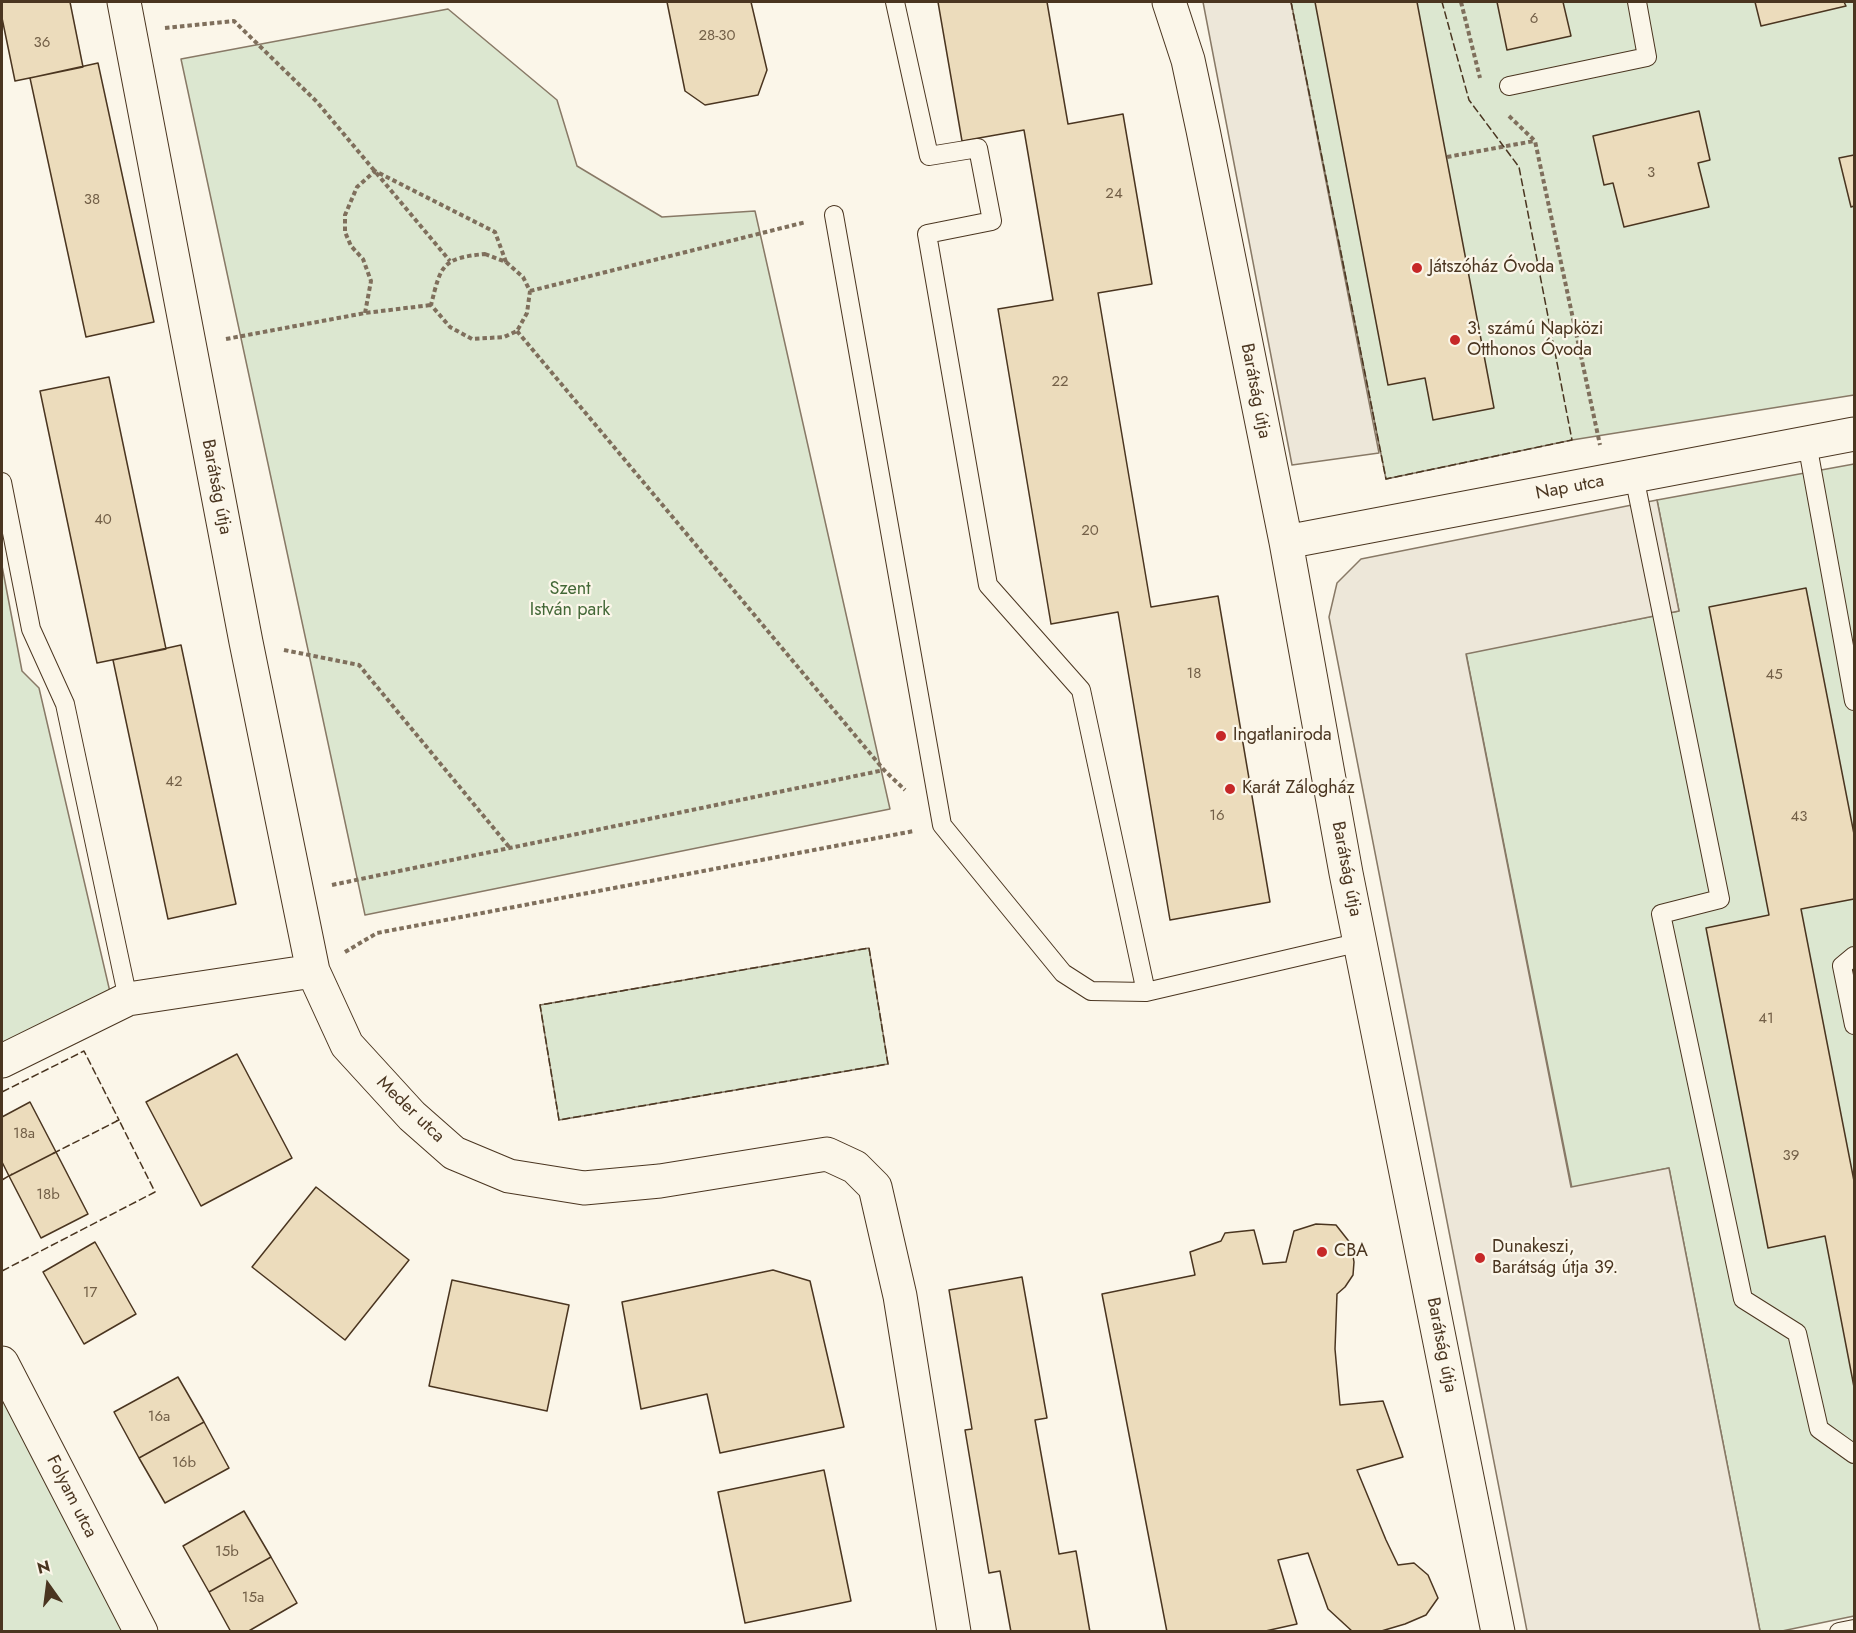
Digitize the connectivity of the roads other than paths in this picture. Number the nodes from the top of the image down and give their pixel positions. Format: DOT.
graph roads {
  1 [pos="895,2"];
  2 [pos="1168,2"];
  3 [pos="1637,2"];
  4 [pos="127,17"];
  5 [pos="1509,86"];
  6 [pos="834,215"];
  7 [pos="1854,434"];
  8 [pos="1807,443"];
  9 [pos="1621,478"];
  10 [pos="2,482"];
  11 [pos="1286,542"];
  12 [pos="1854,701"];
  13 [pos="1361,942"];
  14 [pos="1854,956"];
  15 [pos="313,971"];
  16 [pos="1146,992"];
  17 [pos="128,999"];
  18 [pos="1854,1025"];
  19 [pos="2,1061"];
  20 [pos="2,1363"];
  21 [pos="1854,1454"];
  22 [pos="1854,1629"];
  23 [pos="141,1632"];
  24 [pos="954,1632"];
  25 [pos="1498,1632"];
  26 [pos="1839,1632"];
  1 -- 16 [label="lane"];
  2 -- 11 [label="street, Barátság útja"];
  3 -- 5 [label="lane"];
  4 -- 15 [label="street, Barátság útja"];
  6 -- 16 [label="lane"];
  7 -- 8 [label="street, Nap utca"];
  8 -- 9 [label="street, Nap utca"];
  8 -- 12 [label="lane"];
  9 -- 11 [label="street, Nap utca"];
  9 -- 21 [label="lane"];
  10 -- 17 [label="lane"];
  11 -- 13 [label="street, Barátság útja"];
  13 -- 16 [label="lane"];
  13 -- 25 [label="street, Barátság útja"];
  14 -- 18 [label="lane"];
  15 -- 17 [label="street"];
  15 -- 24 [label="street, Meder utca"];
  17 -- 19 [label="street"];
  20 -- 23 [label="street, Folyam utca"];
  22 -- 26 [label="lane"];
}
